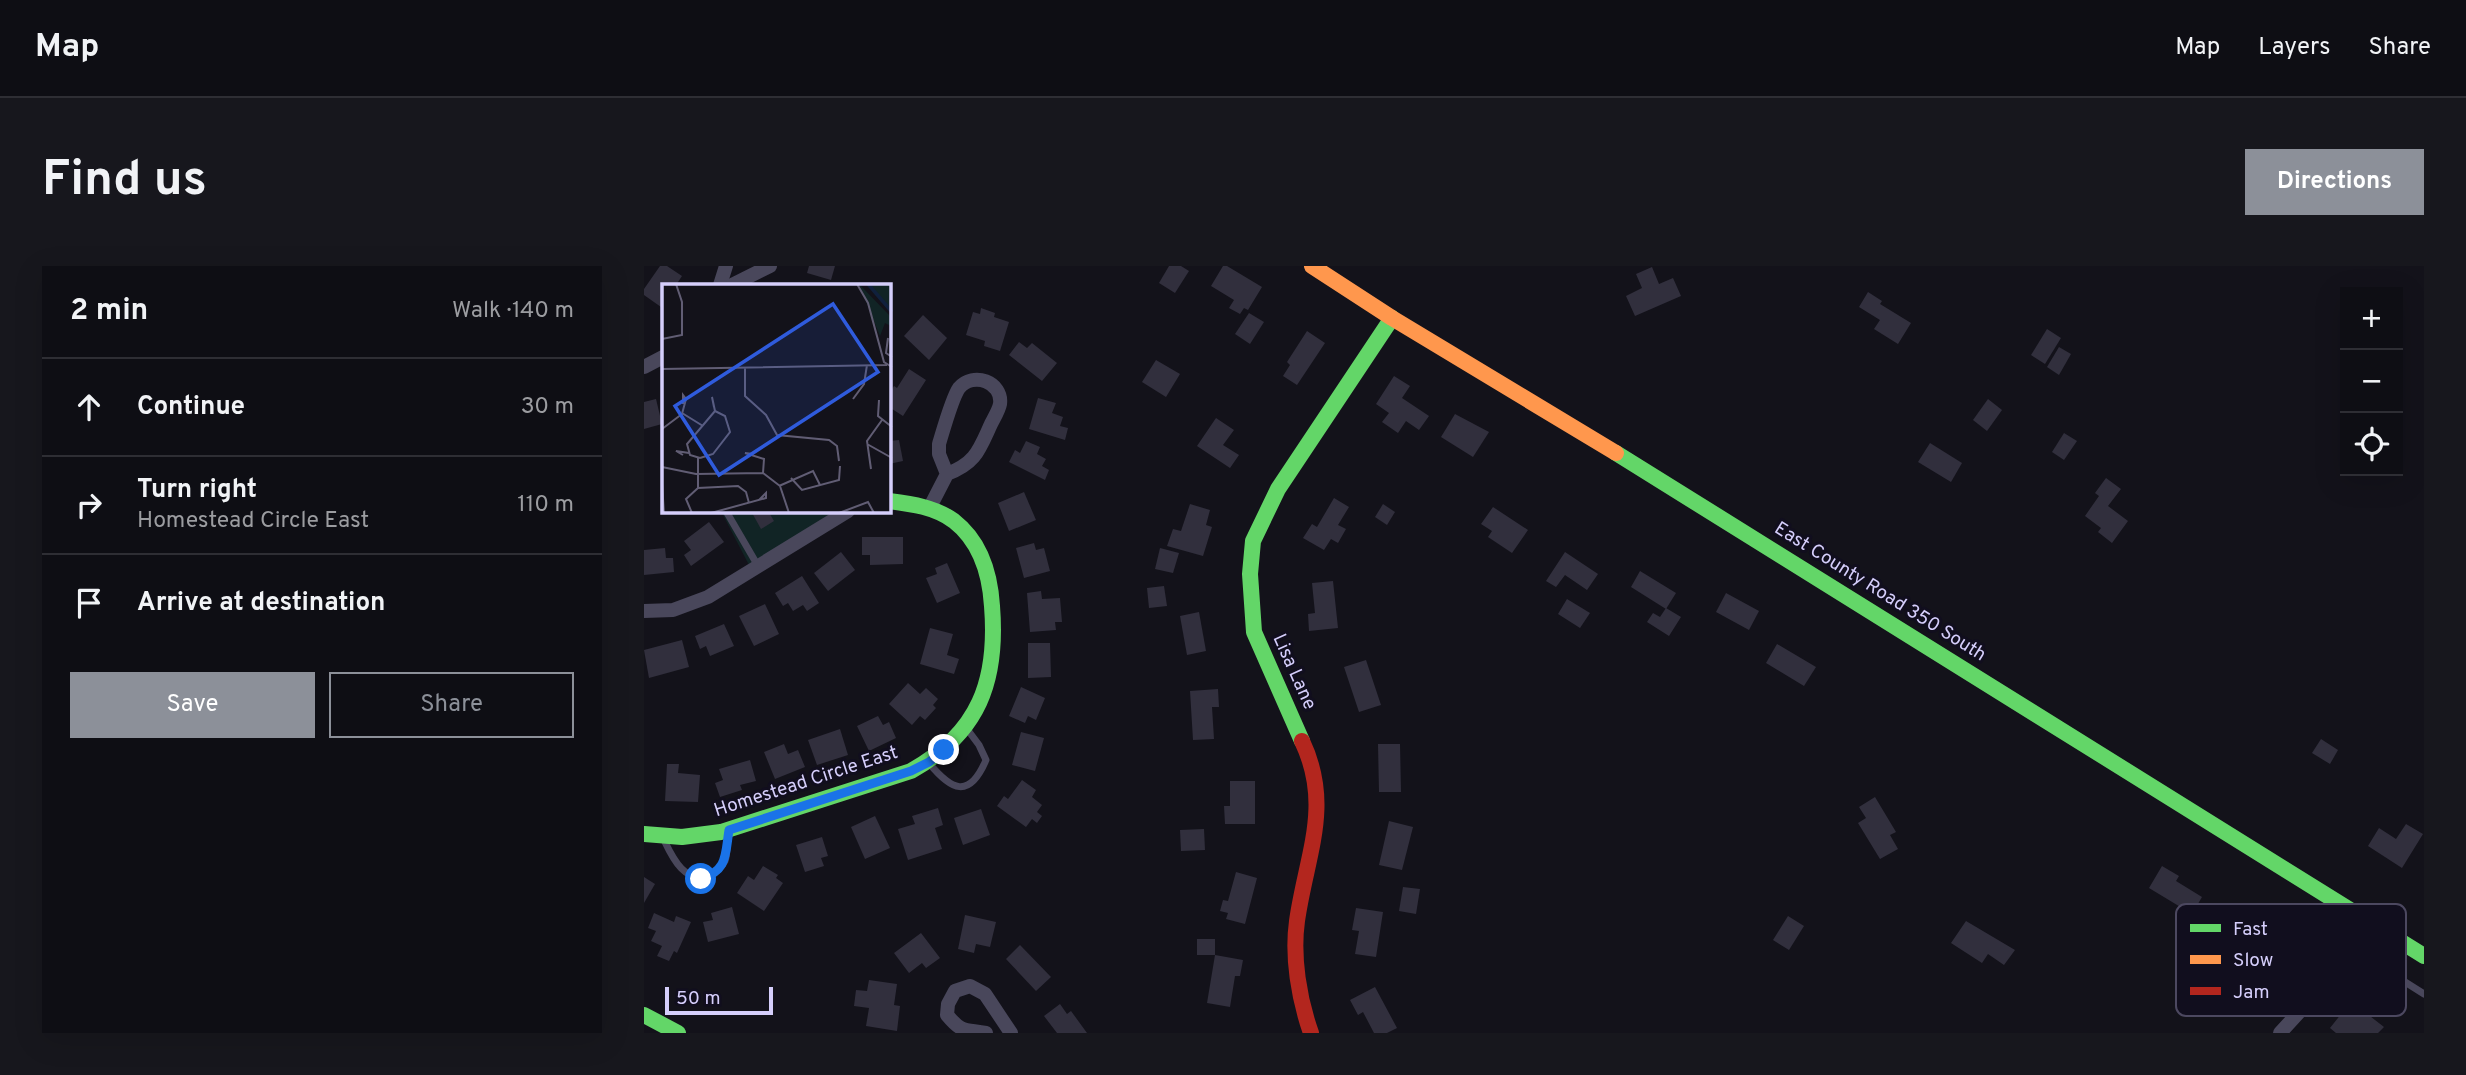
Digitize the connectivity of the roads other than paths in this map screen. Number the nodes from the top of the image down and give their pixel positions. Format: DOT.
graph roads {
  1 [pos="726,266"];
  2 [pos="770,266"];
  3 [pos="1312,266"];
  4 [pos="720,284"];
  5 [pos="734,284"];
  6 [pos="1392,318"];
  7 [pos="662,358"];
  8 [pos="644,367"];
  9 [pos="947,474"];
  10 [pos="891,501"];
  11 [pos="930,507"];
  12 [pos="727,513"];
  13 [pos="845,513"];
  14 [pos="758,566"];
  15 [pos="644,611"];
  16 [pos="965,726"];
  17 [pos="929,762"];
  18 [pos="729,830"];
  19 [pos="644,834"];
  20 [pos="663,838"];
  21 [pos="2339,904"];
  22 [pos="2406,945"];
  23 [pos="2424,956"];
  24 [pos="2406,983"];
  25 [pos="2424,994"];
  26 [pos="644,1015"];
  27 [pos="2296,1016"];
  28 [pos="678,1033"];
  29 [pos="986,1033"];
  30 [pos="1011,1033"];
  31 [pos="1311,1033"];
  32 [pos="2280,1033"];
  1 -- 4 [label="street"];
  2 -- 5 [label="street"];
  3 -- 6 [label="street, East County Road 350 South"];
  6 -- 21 [label="street, East County Road 350 South"];
  6 -- 31 [label="street, Lisa Lane"];
  7 -- 8 [label="street"];
  9 -- 9 [label="street"];
  9 -- 11 [label="street"];
  10 -- 11 [label="street"];
  11 -- 16 [label="street, Homestead Circle East"];
  12 -- 14 [label="lane"];
  13 -- 14 [label="street"];
  14 -- 15 [label="street"];
  16 -- 17 [label="street, Homestead Circle East"];
  16 -- 17 [label="lane"];
  17 -- 18 [label="street, Homestead Circle East"];
  18 -- 20 [label="street, Homestead Circle East"];
  18 -- 20 [label="lane"];
  19 -- 20 [label="street, Homestead Circle East"];
  22 -- 23 [label="street, East County Road 350 South"];
  24 -- 25 [label="lane"];
  26 -- 28 [label="street"];
  27 -- 32 [label="street"];
  29 -- 30 [label="street"];
}
